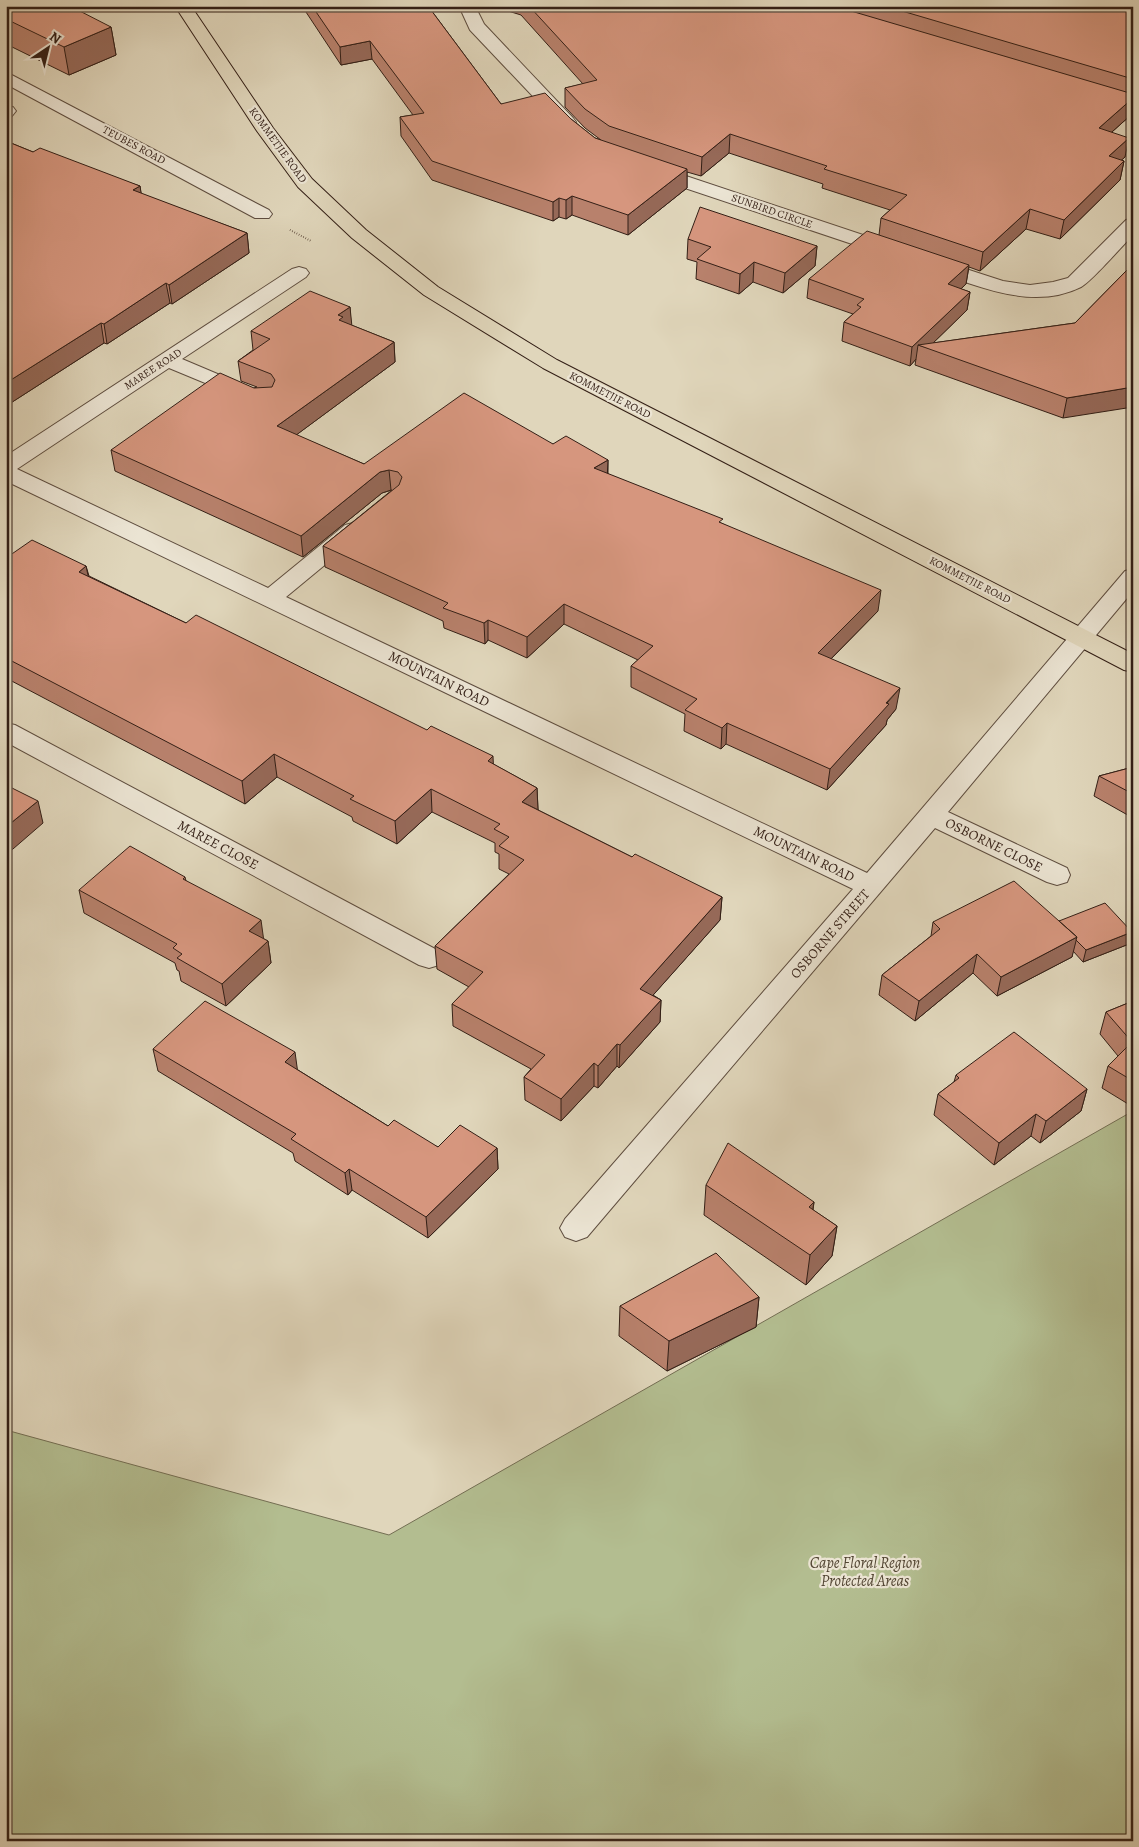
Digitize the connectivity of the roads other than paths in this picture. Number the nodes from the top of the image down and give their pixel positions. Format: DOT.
graph roads {
  1 [pos="183,6"];
  2 [pos="467,6"];
  3 [pos="6,77"];
  4 [pos="578,133"];
  5 [pos="629,162"];
  6 [pos="262,214"];
  7 [pos="1129,234"];
  8 [pos="299,273"];
  9 [pos="167,360"];
  10 [pos="265,402"];
  11 [pos="6,466"];
  12 [pos="6,472"];
  13 [pos="368,517"];
  14 [pos="1133,576"];
  15 [pos="270,598"];
  16 [pos="1082,638"];
  17 [pos="1133,664"];
  18 [pos="6,731"];
  19 [pos="932,815"];
  20 [pos="1057,876"];
  21 [pos="871,886"];
  22 [pos="429,958"];
  23 [pos="576,1228"];
  1 -- 16 [label="main road, KOMMETJIE ROAD"];
  2 -- 4 [label="street"];
  3 -- 6 [label="street, TEUBES ROAD"];
  5 -- 7 [label="street, SUNBIRD CIRCLE"];
  8 -- 9 [label="street, MAREE ROAD"];
  9 -- 10 [label="street"];
  9 -- 11 [label="street, MAREE ROAD"];
  12 -- 15 [label="street, MOUNTAIN ROAD"];
  13 -- 15 [label="street"];
  14 -- 16 [label="street, OSBORNE STREET"];
  15 -- 21 [label="street, MOUNTAIN ROAD"];
  16 -- 17 [label="main road, KOMMETJIE ROAD"];
  16 -- 19 [label="street, OSBORNE STREET"];
  18 -- 22 [label="street, MAREE CLOSE"];
  19 -- 20 [label="street, OSBORNE CLOSE"];
  19 -- 21 [label="street, OSBORNE STREET"];
  21 -- 23 [label="street, OSBORNE STREET"];
}
